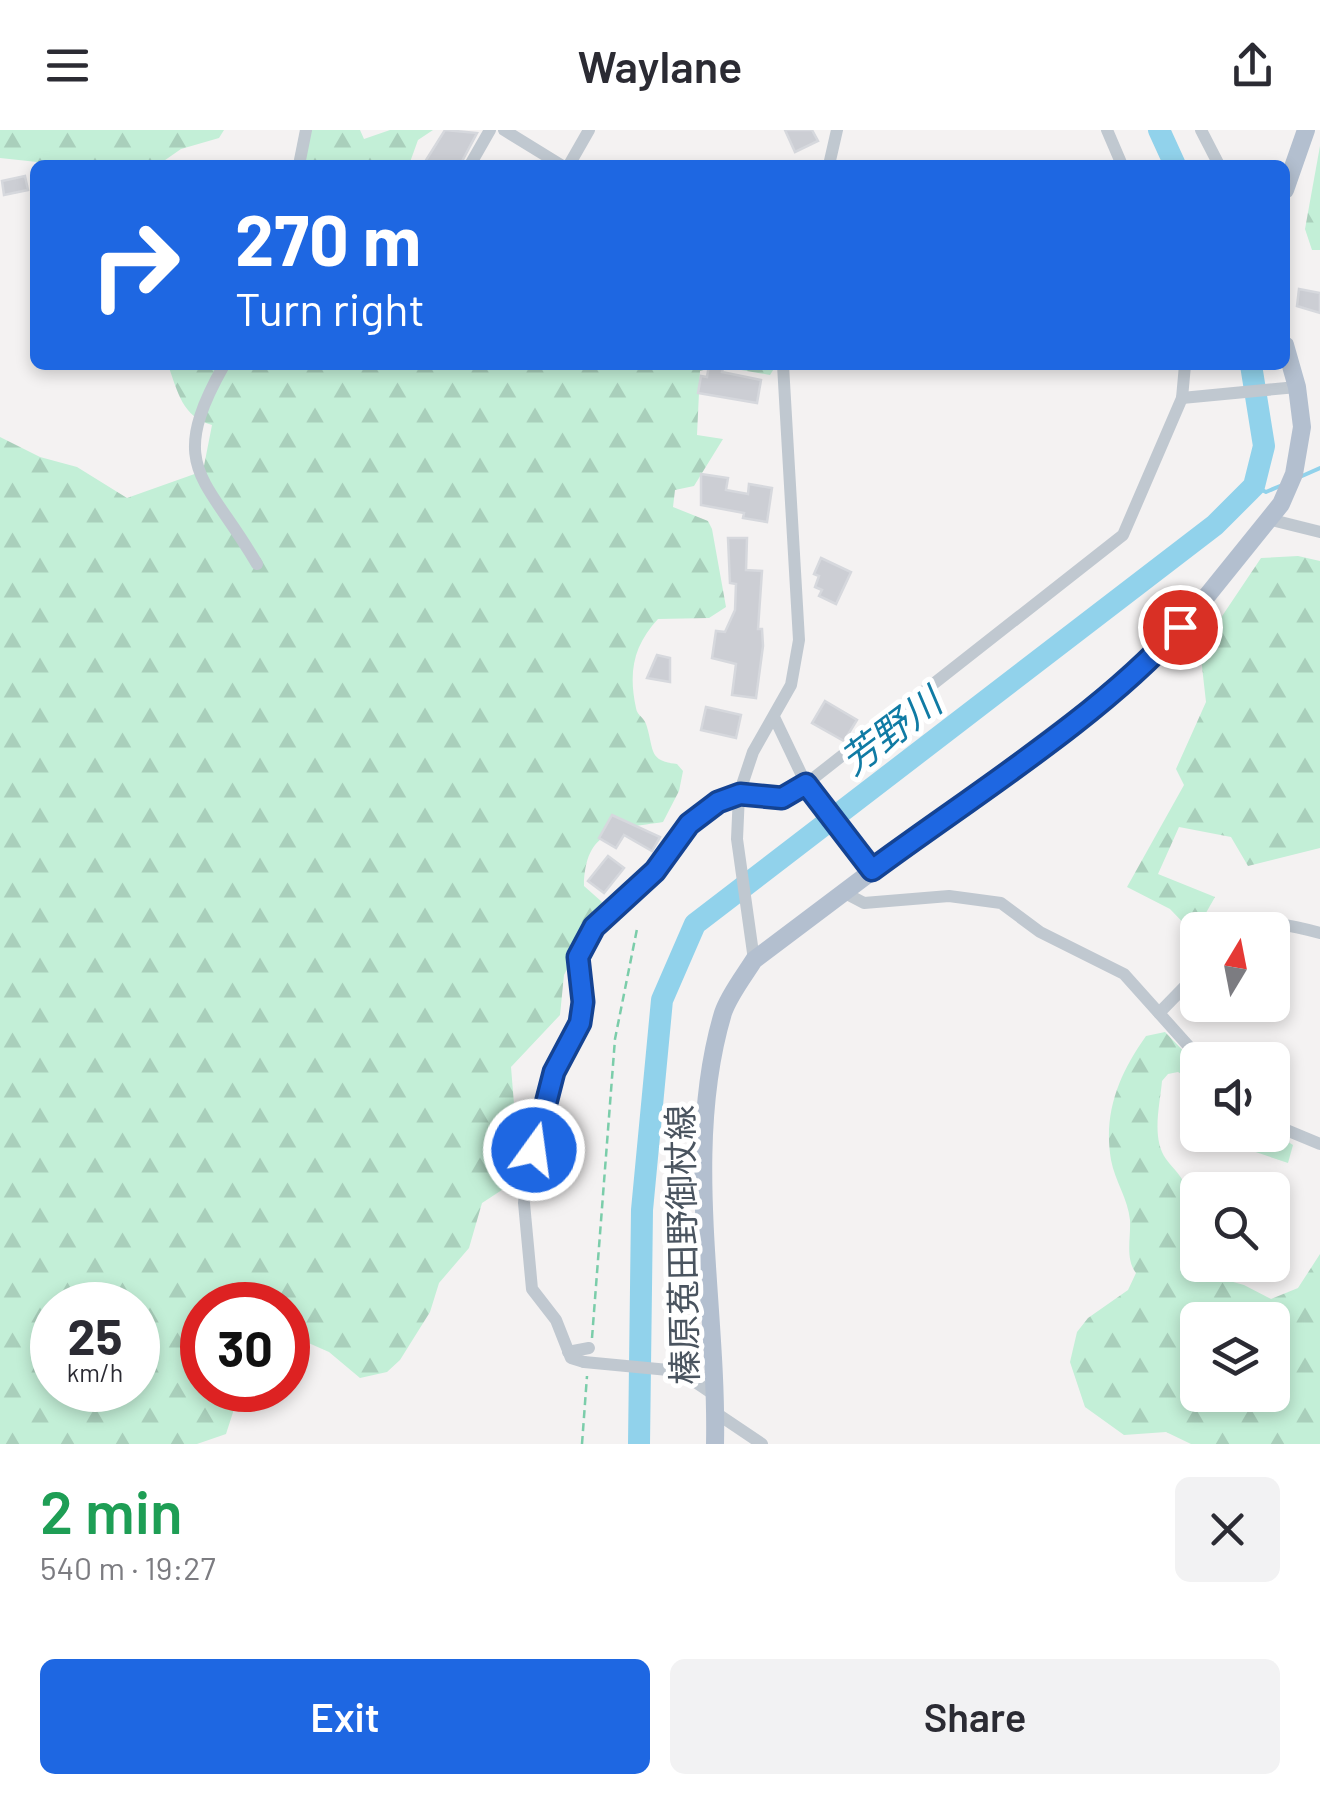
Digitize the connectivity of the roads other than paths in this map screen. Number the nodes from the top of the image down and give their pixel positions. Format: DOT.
graph roads {
  1 [pos="306,130"];
  2 [pos="490,130"];
  3 [pos="504,130"];
  4 [pos="589,130"];
  5 [pos="837,130"];
  6 [pos="1107,130"];
  7 [pos="1201,130"];
  8 [pos="1306,130"];
  9 [pos="300,160"];
  10 [pos="473,160"];
  11 [pos="556,160"];
  12 [pos="568,160"];
  13 [pos="831,160"];
  14 [pos="1120,160"];
  15 [pos="1216,160"];
  16 [pos="1290,176"];
  17 [pos="221,370"];
  18 [pos="785,370"];
  19 [pos="1185,370"];
  20 [pos="1288,370"];
  21 [pos="1291,389"];
  22 [pos="1182,398"];
  23 [pos="1268,519"];
  24 [pos="1320,532"];
  25 [pos="257,564"];
  26 [pos="775,718"];
  27 [pos="811,789"];
  28 [pos="740,794"];
  29 [pos="869,866"];
  30 [pos="842,892"];
  31 [pos="1290,926"];
  32 [pos="1320,933"];
  33 [pos="754,956"];
  34 [pos="1180,991"];
  35 [pos="1159,1013"];
  36 [pos="1185,1042"];
  37 [pos="1290,1132"];
  38 [pos="1320,1144"];
  39 [pos="589,1348"];
  40 [pos="568,1352"];
  41 [pos="716,1405"];
  42 [pos="715,1444"];
  43 [pos="762,1444"];
  1 -- 9 [label="street"];
  2 -- 10 [label="street"];
  3 -- 11 [label="street"];
  4 -- 12 [label="street"];
  5 -- 13 [label="street"];
  6 -- 14 [label="street"];
  7 -- 15 [label="street"];
  8 -- 16 [label="main road"];
  17 -- 25 [label="street"];
  18 -- 26 [label="street"];
  19 -- 22 [label="street"];
  20 -- 21 [label="main road, 榛原菟田野御杖線"];
  21 -- 22 [label="street"];
  21 -- 23 [label="main road, 榛原菟田野御杖線"];
  22 -- 27 [label="street"];
  23 -- 24 [label="street"];
  23 -- 29 [label="main road, 榛原菟田野御杖線"];
  26 -- 27 [label="street"];
  26 -- 28 [label="street"];
  27 -- 28 [label="street"];
  27 -- 29 [label="street"];
  28 -- 33 [label="street"];
  28 -- 40 [label="street"];
  29 -- 30 [label="main road, 榛原菟田野御杖線"];
  30 -- 33 [label="main road, 榛原菟田野御杖線"];
  30 -- 35 [label="street"];
  31 -- 32 [label="street"];
  33 -- 41 [label="main road, 榛原菟田野御杖線"];
  34 -- 35 [label="street"];
  35 -- 36 [label="street"];
  37 -- 38 [label="street"];
  39 -- 40 [label="street"];
  40 -- 41 [label="street, bridge"];
  41 -- 42 [label="main road, 榛原菟田野御杖線"];
  41 -- 43 [label="street"];
}
